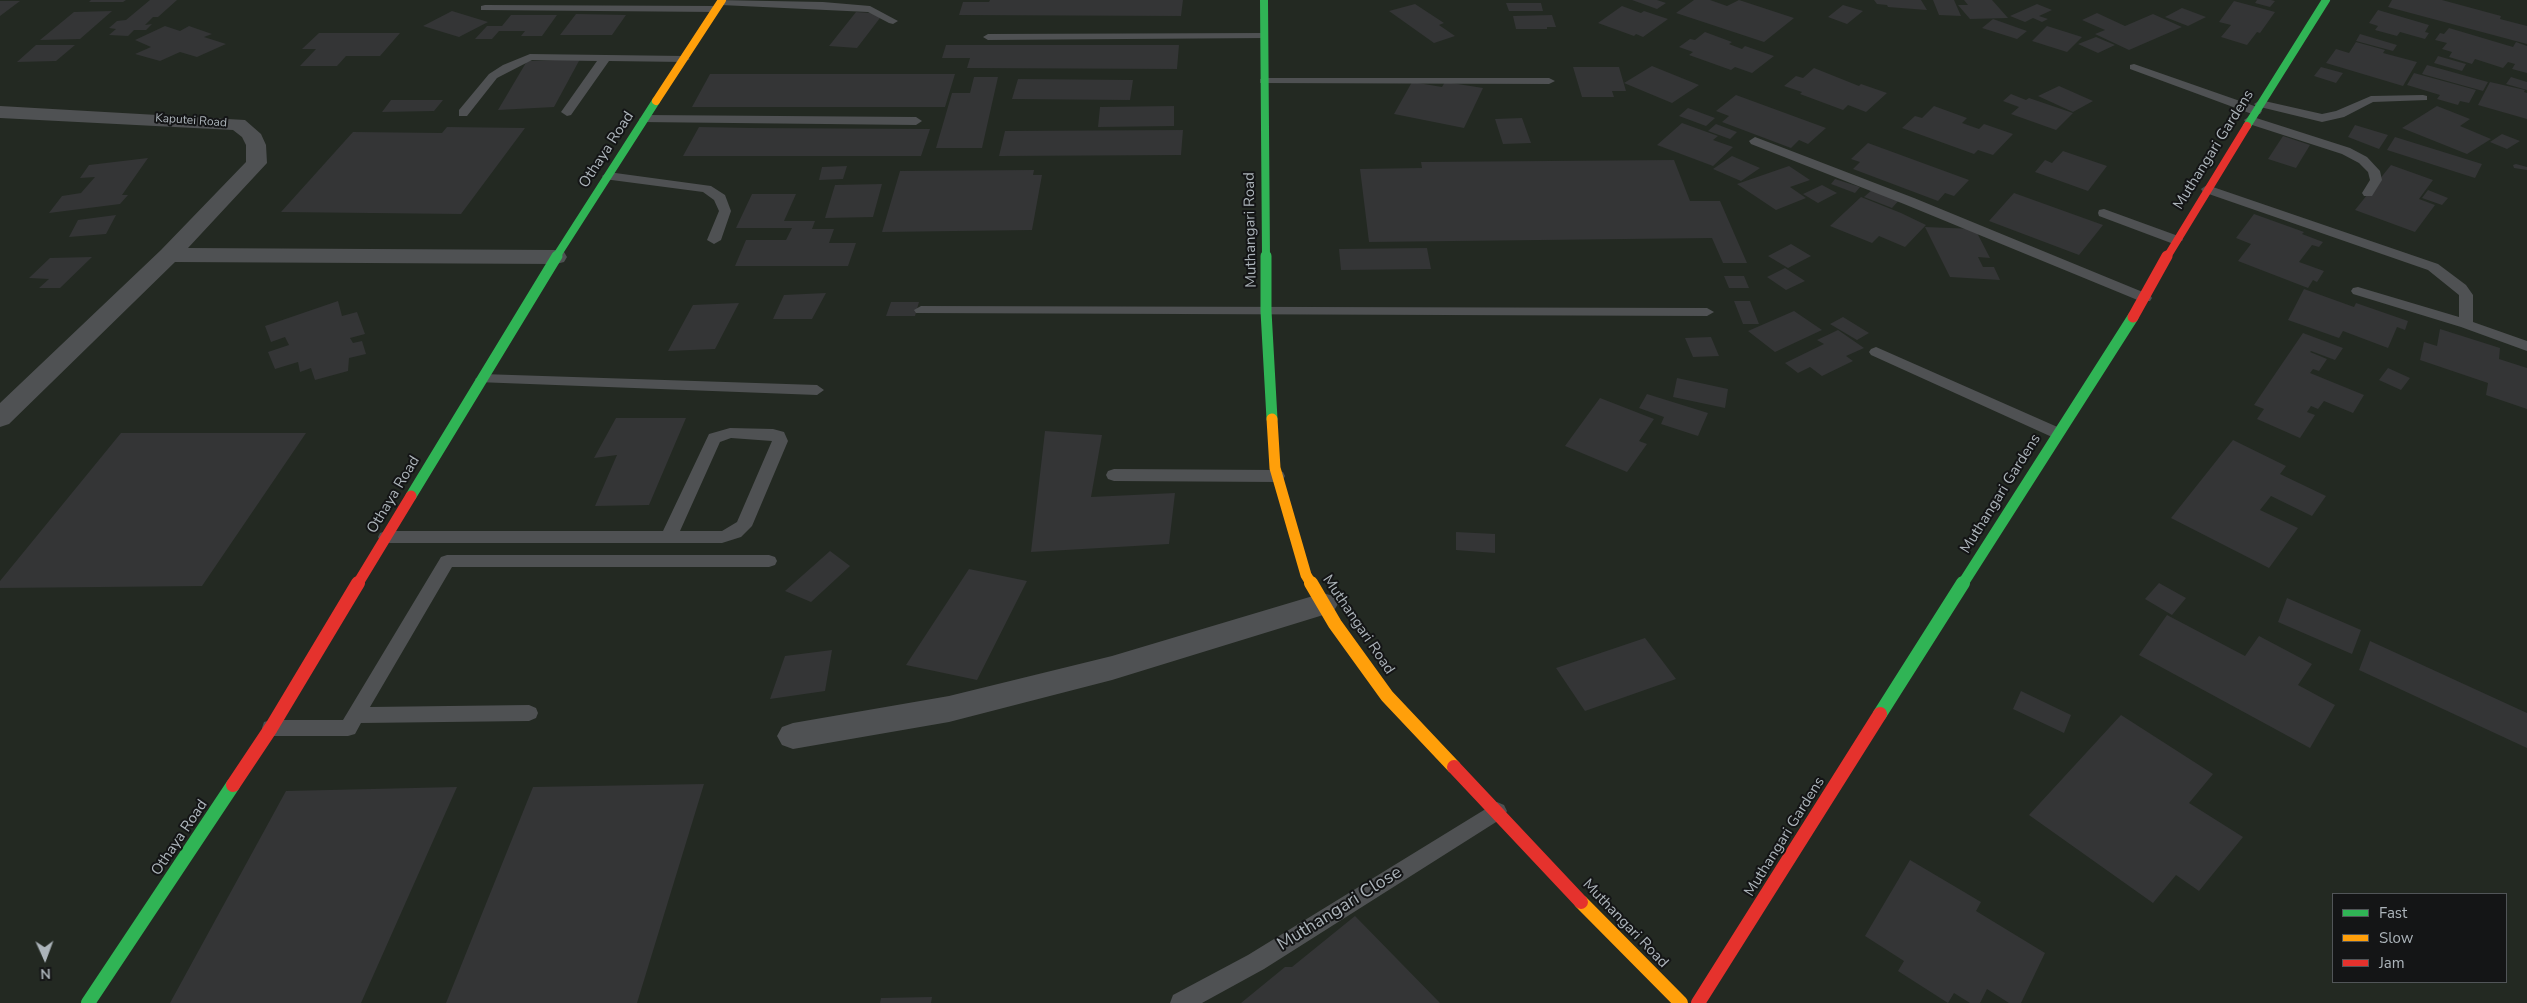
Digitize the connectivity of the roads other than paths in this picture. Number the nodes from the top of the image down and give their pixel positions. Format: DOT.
graph roads {
  1 [pos="1264,0"];
  2 [pos="2326,0"];
  3 [pos="719,4"];
  4 [pos="485,8"];
  5 [pos="893,21"];
  6 [pos="1263,36"];
  7 [pos="988,37"];
  8 [pos="606,57"];
  9 [pos="684,59"];
  10 [pos="2134,67"];
  11 [pos="1264,81"];
  12 [pos="1549,81"];
  13 [pos="2423,98"];
  14 [pos="0,112"];
  15 [pos="567,112"];
  16 [pos="2255,112"];
  17 [pos="463,114"];
  18 [pos="645,119"];
  19 [pos="916,120"];
  20 [pos="1755,142"];
  21 [pos="608,176"];
  22 [pos="2207,189"];
  23 [pos="2368,193"];
  24 [pos="2104,213"];
  25 [pos="714,240"];
  26 [pos="2176,240"];
  27 [pos="168,255"];
  28 [pos="556,256"];
  29 [pos="2358,291"];
  30 [pos="2145,298"];
  31 [pos="921,310"];
  32 [pos="1266,311"];
  33 [pos="1707,312"];
  34 [pos="2466,324"];
  35 [pos="2527,346"];
  36 [pos="1876,352"];
  37 [pos="482,379"];
  38 [pos="817,390"];
  39 [pos="0,418"];
  40 [pos="2058,433"];
  41 [pos="1114,475"];
  42 [pos="1277,476"];
  43 [pos="386,537"];
  44 [pos="669,537"];
  45 [pos="769,561"];
  46 [pos="1323,604"];
  47 [pos="529,713"];
  48 [pos="356,715"];
  49 [pos="271,728"];
  50 [pos="793,736"];
  51 [pos="1497,811"];
  52 [pos="88,1003"];
  53 [pos="1182,1003"];
  54 [pos="1681,1003"];
  55 [pos="1698,1003"];
  1 -- 6 [label="street, Muthangari Road"];
  2 -- 16 [label="street, Muthangari Gardens"];
  3 -- 4 [label="lane"];
  3 -- 5 [label="lane"];
  3 -- 9 [label="street, Othaya Road"];
  6 -- 7 [label="lane"];
  6 -- 11 [label="street, Muthangari Road"];
  8 -- 9 [label="lane"];
  8 -- 15 [label="lane"];
  8 -- 17 [label="lane"];
  9 -- 18 [label="street, Othaya Road"];
  10 -- 16 [label="lane"];
  11 -- 12 [label="lane"];
  11 -- 32 [label="street, Muthangari Road"];
  13 -- 16 [label="lane"];
  14 -- 27 [label="street, Kaputei Road"];
  16 -- 22 [label="street, Muthangari Gardens"];
  16 -- 23 [label="lane"];
  18 -- 19 [label="lane"];
  18 -- 21 [label="street, Othaya Road"];
  20 -- 30 [label="lane"];
  21 -- 25 [label="lane"];
  21 -- 28 [label="street, Othaya Road"];
  22 -- 26 [label="street, Muthangari Gardens"];
  22 -- 34 [label="lane"];
  24 -- 26 [label="lane"];
  26 -- 30 [label="street, Muthangari Gardens"];
  27 -- 28 [label="street"];
  27 -- 39 [label="street, Kaputei Road"];
  28 -- 37 [label="street, Othaya Road"];
  29 -- 34 [label="lane"];
  30 -- 40 [label="street, Muthangari Gardens"];
  31 -- 32 [label="lane"];
  32 -- 33 [label="lane"];
  32 -- 42 [label="street, Muthangari Road"];
  34 -- 35 [label="lane"];
  36 -- 40 [label="lane"];
  37 -- 38 [label="lane"];
  37 -- 43 [label="street, Othaya Road"];
  40 -- 55 [label="street, Muthangari Gardens"];
  41 -- 42 [label="lane"];
  42 -- 46 [label="street, Muthangari Road"];
  43 -- 44 [label="lane"];
  43 -- 49 [label="street, Othaya Road"];
  44 -- 44 [label="lane"];
  45 -- 48 [label="lane"];
  46 -- 50 [label="street"];
  46 -- 51 [label="street, Muthangari Road"];
  47 -- 48 [label="lane"];
  48 -- 49 [label="lane"];
  49 -- 52 [label="street, Othaya Road"];
  51 -- 53 [label="lane, Muthangari Close"];
  51 -- 54 [label="street, Muthangari Road"];
}
